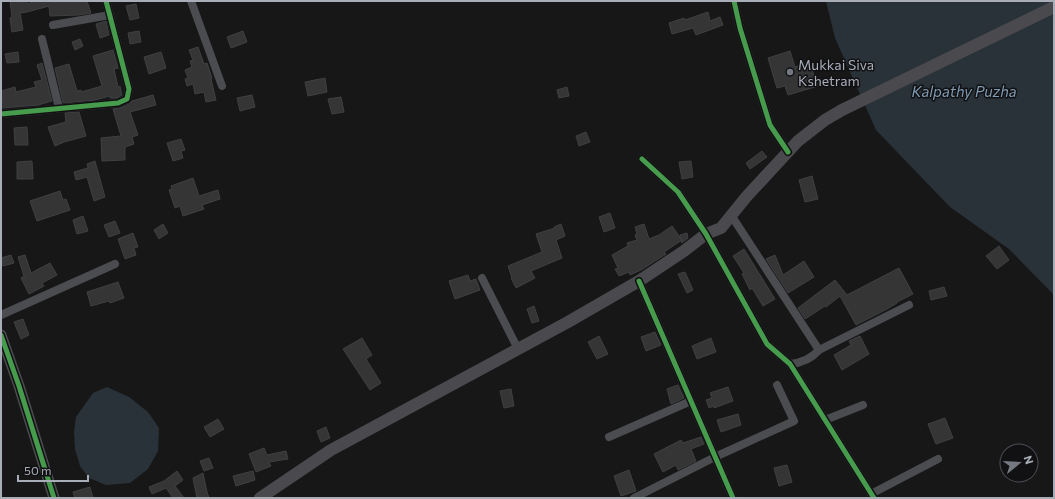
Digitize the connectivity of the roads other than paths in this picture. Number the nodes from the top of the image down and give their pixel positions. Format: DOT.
graph roads {
  1 [pos="106,1"];
  2 [pos="192,1"];
  3 [pos="734,1"];
  4 [pos="1054,7"];
  5 [pos="110,15"];
  6 [pos="54,25"];
  7 [pos="42,39"];
  8 [pos="222,86"];
  9 [pos="59,108"];
  10 [pos="1,114"];
  11 [pos="788,152"];
  12 [pos="642,159"];
  13 [pos="732,215"];
  14 [pos="706,234"];
  15 [pos="115,264"];
  16 [pos="482,278"];
  17 [pos="639,281"];
  18 [pos="909,305"];
  19 [pos="1,315"];
  20 [pos="1,335"];
  21 [pos="518,349"];
  22 [pos="819,350"];
  23 [pos="790,364"];
  24 [pos="777,385"];
  25 [pos="691,401"];
  26 [pos="863,405"];
  27 [pos="825,420"];
  28 [pos="610,437"];
  29 [pos="715,457"];
  30 [pos="938,458"];
  31 [pos="872,496"];
  32 [pos="54,498"];
  33 [pos="260,498"];
  34 [pos="634,498"];
  35 [pos="733,498"];
  1 -- 5 [label="street"];
  2 -- 8 [label="street"];
  3 -- 11 [label="street"];
  4 -- 11 [label="main road"];
  5 -- 6 [label="street"];
  5 -- 9 [label="street"];
  7 -- 9 [label="street"];
  9 -- 10 [label="street"];
  11 -- 13 [label="main road"];
  12 -- 14 [label="street"];
  13 -- 14 [label="main road"];
  13 -- 22 [label="street"];
  14 -- 17 [label="main road"];
  14 -- 23 [label="street"];
  15 -- 19 [label="street"];
  16 -- 21 [label="street"];
  17 -- 21 [label="main road"];
  17 -- 25 [label="street"];
  18 -- 22 [label="street"];
  20 -- 32 [label="street"];
  21 -- 33 [label="main road"];
  22 -- 23 [label="street"];
  23 -- 27 [label="street"];
  24 -- 29 [label="street"];
  25 -- 28 [label="street"];
  25 -- 29 [label="street"];
  26 -- 27 [label="street"];
  27 -- 31 [label="street"];
  29 -- 34 [label="street"];
  29 -- 35 [label="street"];
  30 -- 31 [label="street"];
}
